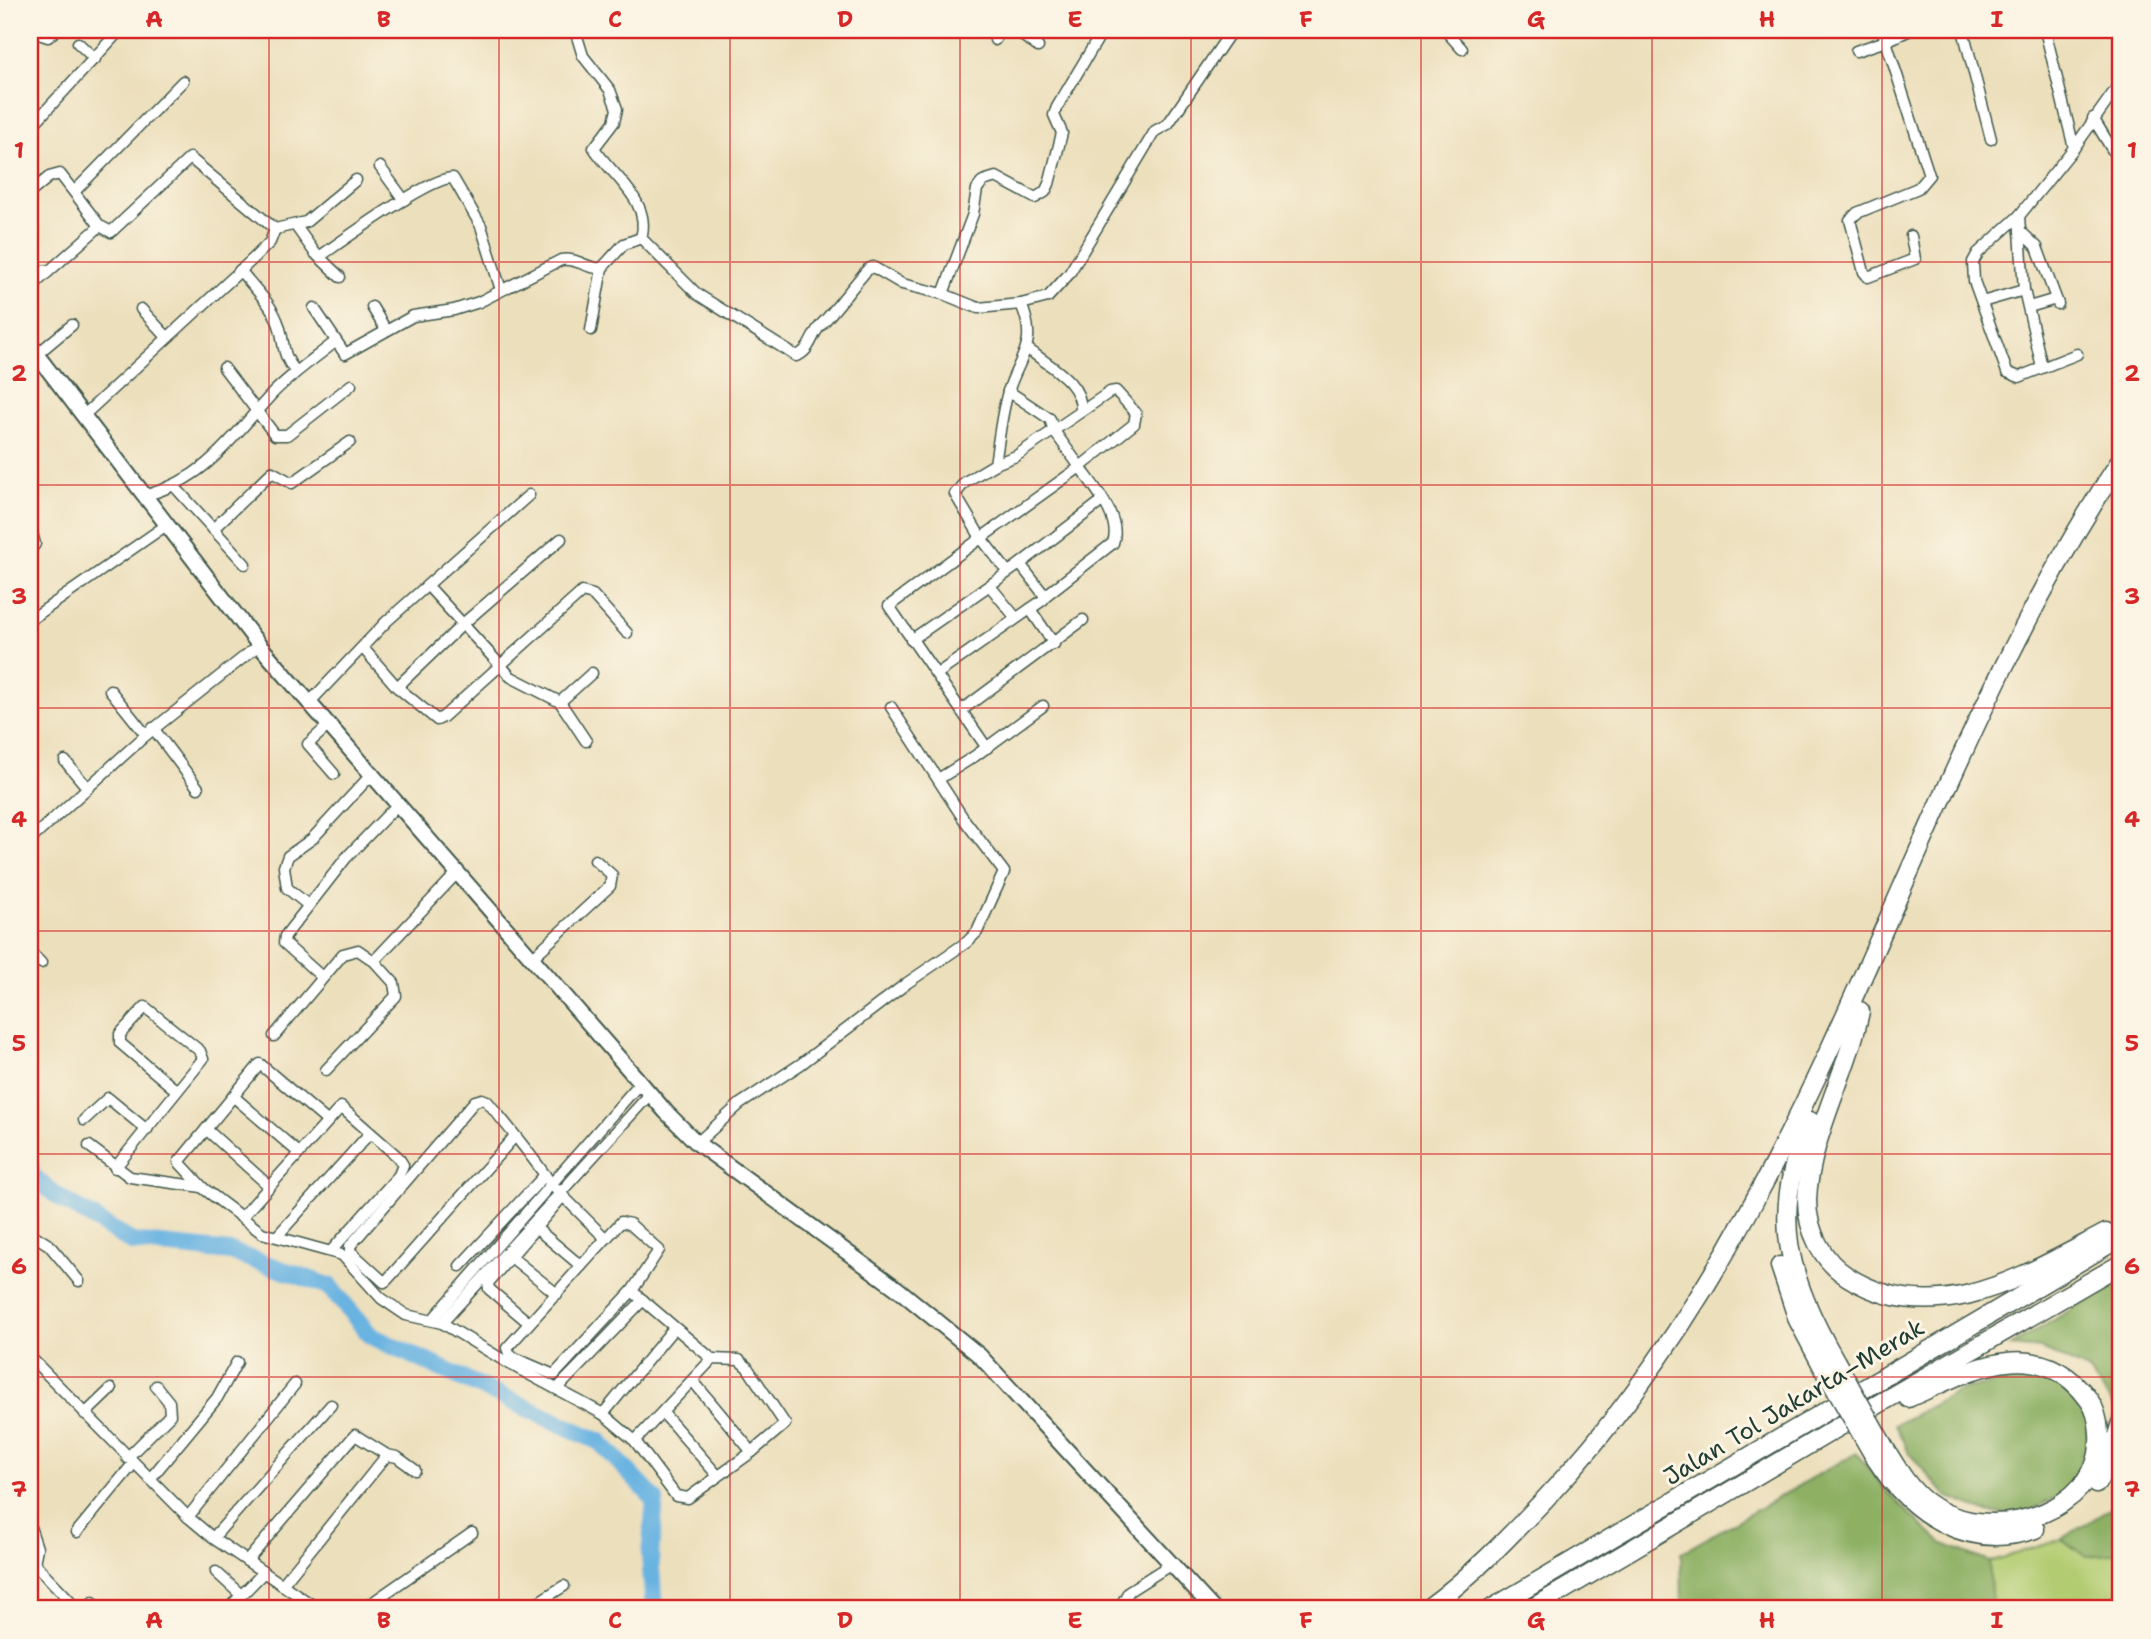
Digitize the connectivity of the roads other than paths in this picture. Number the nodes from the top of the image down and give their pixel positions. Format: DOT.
graph roads {
  1 [pos="56,30"];
  2 [pos="120,30"];
  3 [pos="575,30"];
  4 [pos="1001,30"];
  5 [pos="1015,30"];
  6 [pos="1103,30"];
  7 [pos="1231,30"];
  8 [pos="1445,30"];
  9 [pos="1882,30"];
  10 [pos="1910,30"];
  11 [pos="1963,30"];
  12 [pos="2045,30"];
  13 [pos="30,31"];
  14 [pos="995,40"];
  15 [pos="1886,41"];
  16 [pos="78,43"];
  17 [pos="1038,47"];
  18 [pos="1462,49"];
  19 [pos="1856,51"];
  20 [pos="95,60"];
  21 [pos="183,82"];
  22 [pos="2121,82"];
  23 [pos="2093,118"];
  24 [pos="30,128"];
  25 [pos="1991,139"];
  26 [pos="2074,148"];
  27 [pos="2121,164"];
  28 [pos="380,167"];
  29 [pos="356,180"];
  30 [pos="75,191"];
  31 [pos="30,192"];
  32 [pos="404,201"];
  33 [pos="2019,216"];
  34 [pos="295,225"];
  35 [pos="100,226"];
  36 [pos="275,229"];
  37 [pos="2020,231"];
  38 [pos="1911,236"];
  39 [pos="641,238"];
  40 [pos="318,257"];
  41 [pos="602,268"];
  42 [pos="30,271"];
  43 [pos="48,271"];
  44 [pos="240,271"];
  45 [pos="340,277"];
  46 [pos="30,288"];
  47 [pos="501,290"];
  48 [pos="2024,290"];
  49 [pos="943,294"];
  50 [pos="1982,302"];
  51 [pos="1021,304"];
  52 [pos="372,307"];
  53 [pos="2029,307"];
  54 [pos="314,308"];
  55 [pos="141,309"];
  56 [pos="72,325"];
  57 [pos="386,330"];
  58 [pos="591,330"];
  59 [pos="167,337"];
  60 [pos="335,342"];
  61 [pos="1028,349"];
  62 [pos="33,350"];
  63 [pos="2077,354"];
  64 [pos="225,368"];
  65 [pos="2042,368"];
  66 [pos="296,372"];
  67 [pos="351,385"];
  68 [pos="1008,391"];
  69 [pos="258,410"];
  70 [pos="1081,411"];
  71 [pos="83,416"];
  72 [pos="1054,431"];
  73 [pos="350,442"];
  74 [pos="2121,460"];
  75 [pos="995,464"];
  76 [pos="1080,467"];
  77 [pos="2121,476"];
  78 [pos="175,487"];
  79 [pos="147,495"];
  80 [pos="529,495"];
  81 [pos="1102,501"];
  82 [pos="168,524"];
  83 [pos="30,526"];
  84 [pos="213,529"];
  85 [pos="981,538"];
  86 [pos="561,539"];
  87 [pos="30,550"];
  88 [pos="245,564"];
  89 [pos="1020,564"];
  90 [pos="1007,571"];
  91 [pos="428,586"];
  92 [pos="990,586"];
  93 [pos="1045,596"];
  94 [pos="1030,609"];
  95 [pos="1016,618"];
  96 [pos="30,620"];
  97 [pos="1083,620"];
  98 [pos="464,623"];
  99 [pos="627,633"];
  100 [pos="911,640"];
  101 [pos="1054,644"];
  102 [pos="259,645"];
  103 [pos="363,648"];
  104 [pos="499,665"];
  105 [pos="592,673"];
  106 [pos="937,674"];
  107 [pos="397,687"];
  108 [pos="110,690"];
  109 [pos="560,702"];
  110 [pos="308,704"];
  111 [pos="1043,706"];
  112 [pos="891,707"];
  113 [pos="962,710"];
  114 [pos="329,725"];
  115 [pos="150,731"];
  116 [pos="586,741"];
  117 [pos="987,748"];
  118 [pos="65,761"];
  119 [pos="373,773"];
  120 [pos="334,774"];
  121 [pos="940,778"];
  122 [pos="86,786"];
  123 [pos="198,788"];
  124 [pos="399,803"];
  125 [pos="30,840"];
  126 [pos="595,860"];
  127 [pos="457,873"];
  128 [pos="308,905"];
  129 [pos="30,952"];
  130 [pos="532,958"];
  131 [pos="374,961"];
  132 [pos="41,963"];
  133 [pos="322,977"];
  134 [pos="1860,1011"];
  135 [pos="274,1036"];
  136 [pos="326,1070"];
  137 [pos="645,1089"];
  138 [pos="177,1091"];
  139 [pos="233,1096"];
  140 [pos="612,1114"];
  141 [pos="84,1120"];
  142 [pos="327,1121"];
  143 [pos="624,1124"];
  144 [pos="206,1129"];
  145 [pos="147,1130"];
  146 [pos="370,1133"];
  147 [pos="515,1136"];
  148 [pos="698,1143"];
  149 [pos="89,1146"];
  150 [pos="299,1153"];
  151 [pos="1781,1155"];
  152 [pos="115,1168"];
  153 [pos="569,1172"];
  154 [pos="269,1186"];
  155 [pos="554,1187"];
  156 [pos="203,1188"];
  157 [pos="242,1217"];
  158 [pos="2121,1225"];
  159 [pos="537,1229"];
  160 [pos="30,1233"];
  161 [pos="278,1235"];
  162 [pos="2121,1237"];
  163 [pos="605,1238"];
  164 [pos="332,1250"];
  165 [pos="511,1257"];
  166 [pos="2121,1264"];
  167 [pos="460,1266"];
  168 [pos="581,1266"];
  169 [pos="79,1281"];
  170 [pos="632,1291"];
  171 [pos="557,1294"];
  172 [pos="643,1300"];
  173 [pos="438,1321"];
  174 [pos="529,1323"];
  175 [pos="674,1328"];
  176 [pos="30,1357"];
  177 [pos="712,1359"];
  178 [pos="237,1363"];
  179 [pos="1830,1366"];
  180 [pos="693,1381"];
  181 [pos="295,1384"];
  182 [pos="156,1386"];
  183 [pos="111,1389"];
  184 [pos="557,1389"];
  185 [pos="331,1405"];
  186 [pos="663,1413"];
  187 [pos="85,1414"];
  188 [pos="603,1414"];
  189 [pos="2121,1423"];
  190 [pos="1830,1432"];
  191 [pos="635,1441"];
  192 [pos="752,1452"];
  193 [pos="387,1455"];
  194 [pos="1881,1456"];
  195 [pos="130,1461"];
  196 [pos="415,1470"];
  197 [pos="718,1476"];
  198 [pos="150,1479"];
  199 [pos="188,1517"];
  200 [pos="30,1527"];
  201 [pos="77,1532"];
  202 [pos="472,1533"];
  203 [pos="213,1538"];
  204 [pos="247,1561"];
  205 [pos="1173,1563"];
  206 [pos="32,1564"];
  207 [pos="216,1572"];
  208 [pos="264,1572"];
  209 [pos="282,1585"];
  210 [pos="564,1586"];
  211 [pos="241,1595"];
  212 [pos="78,1609"];
  213 [pos="228,1609"];
  214 [pos="318,1609"];
  215 [pos="363,1609"];
  216 [pos="527,1609"];
  217 [pos="1119,1609"];
  218 [pos="1213,1609"];
  219 [pos="1427,1609"];
  220 [pos="1491,1609"];
  221 [pos="1531,1609"];
  1 -- 13 [label="street"];
  2 -- 20 [label="street"];
  3 -- 39 [label="street"];
  4 -- 14 [label="street"];
  5 -- 17 [label="street"];
  6 -- 49 [label="street"];
  7 -- 51 [label="street"];
  8 -- 18 [label="street"];
  9 -- 15 [label="street"];
  10 -- 15 [label="street"];
  11 -- 25 [label="street"];
  12 -- 26 [label="street"];
  15 -- 19 [label="street"];
  15 -- 38 [label="street"];
  16 -- 20 [label="street"];
  20 -- 24 [label="street"];
  21 -- 30 [label="street"];
  22 -- 23 [label="street"];
  23 -- 26 [label="street"];
  23 -- 27 [label="street"];
  26 -- 33 [label="street"];
  28 -- 32 [label="street"];
  29 -- 34 [label="street"];
  30 -- 31 [label="street"];
  30 -- 35 [label="street"];
  32 -- 40 [label="street"];
  32 -- 47 [label="street"];
  33 -- 37 [label="street"];
  33 -- 50 [label="street"];
  34 -- 36 [label="street"];
  34 -- 40 [label="street"];
  35 -- 36 [label="street"];
  35 -- 43 [label="street"];
  36 -- 44 [label="street"];
  37 -- 48 [label="street"];
  37 -- 53 [label="street"];
  39 -- 41 [label="street"];
  39 -- 49 [label="street"];
  40 -- 45 [label="street"];
  41 -- 47 [label="street"];
  41 -- 58 [label="street"];
  42 -- 43 [label="street"];
  43 -- 46 [label="street"];
  44 -- 59 [label="street"];
  44 -- 66 [label="street"];
  47 -- 57 [label="street"];
  48 -- 50 [label="street"];
  48 -- 53 [label="street"];
  49 -- 51 [label="street"];
  50 -- 65 [label="street"];
  51 -- 61 [label="street"];
  52 -- 57 [label="street"];
  53 -- 65 [label="street"];
  54 -- 60 [label="street"];
  55 -- 59 [label="street"];
  56 -- 62 [label="street"];
  57 -- 60 [label="street"];
  59 -- 71 [label="street"];
  60 -- 66 [label="street"];
  61 -- 68 [label="street"];
  61 -- 70 [label="street"];
  62 -- 71 [label="street"];
  63 -- 65 [label="street"];
  64 -- 69 [label="street"];
  66 -- 69 [label="street"];
  67 -- 69 [label="street"];
  68 -- 72 [label="street"];
  68 -- 75 [label="street"];
  69 -- 78 [label="street"];
  70 -- 72 [label="street"];
  70 -- 76 [label="street"];
  71 -- 79 [label="street"];
  72 -- 75 [label="street"];
  72 -- 76 [label="street"];
  73 -- 84 [label="street"];
  74 -- 151 [label="highway"];
  75 -- 85 [label="street"];
  76 -- 81 [label="street"];
  76 -- 85 [label="street"];
  77 -- 134 [label="highway"];
  78 -- 79 [label="street"];
  78 -- 84 [label="street"];
  79 -- 82 [label="street"];
  80 -- 91 [label="street"];
  81 -- 89 [label="street"];
  81 -- 93 [label="street"];
  82 -- 96 [label="street"];
  82 -- 102 [label="street"];
  83 -- 87 [label="street"];
  84 -- 88 [label="street"];
  85 -- 90 [label="street"];
  85 -- 100 [label="street"];
  86 -- 98 [label="street"];
  89 -- 90 [label="street"];
  89 -- 93 [label="street"];
  90 -- 92 [label="street"];
  91 -- 98 [label="street"];
  91 -- 103 [label="street"];
  92 -- 95 [label="street"];
  92 -- 100 [label="street"];
  93 -- 94 [label="street"];
  94 -- 95 [label="street"];
  94 -- 101 [label="street"];
  95 -- 106 [label="street"];
  97 -- 101 [label="street"];
  98 -- 104 [label="street"];
  98 -- 107 [label="street"];
  99 -- 104 [label="street"];
  100 -- 106 [label="street"];
  101 -- 113 [label="street"];
  102 -- 110 [label="street"];
  102 -- 115 [label="street"];
  103 -- 107 [label="street"];
  103 -- 110 [label="street"];
  104 -- 107 [label="street"];
  104 -- 109 [label="street"];
  105 -- 109 [label="street"];
  106 -- 113 [label="street"];
  108 -- 115 [label="street"];
  109 -- 116 [label="street"];
  110 -- 114 [label="street"];
  111 -- 117 [label="street"];
  112 -- 121 [label="street"];
  113 -- 117 [label="street"];
  114 -- 119 [label="street"];
  114 -- 120 [label="street"];
  115 -- 122 [label="street"];
  115 -- 123 [label="street"];
  117 -- 121 [label="street"];
  118 -- 122 [label="street"];
  119 -- 124 [label="street"];
  119 -- 128 [label="street"];
  121 -- 148 [label="street"];
  122 -- 125 [label="street"];
  124 -- 127 [label="street"];
  124 -- 128 [label="street"];
  126 -- 130 [label="street"];
  127 -- 130 [label="street"];
  127 -- 131 [label="street"];
  128 -- 133 [label="street"];
  129 -- 132 [label="street"];
  130 -- 137 [label="street"];
  131 -- 133 [label="street"];
  131 -- 136 [label="street"];
  133 -- 135 [label="street"];
  134 -- 158 [label="highway"];
  134 -- 179 [label="highway"];
  137 -- 140 [label="street"];
  137 -- 143 [label="street"];
  137 -- 148 [label="street"];
  138 -- 138 [label="street"];
  138 -- 145 [label="street"];
  139 -- 142 [label="street"];
  139 -- 144 [label="street"];
  139 -- 150 [label="street"];
  140 -- 143 [label="street"];
  140 -- 153 [label="street"];
  141 -- 145 [label="street"];
  142 -- 146 [label="street"];
  142 -- 150 [label="street"];
  143 -- 153 [label="street"];
  144 -- 154 [label="street"];
  144 -- 156 [label="street"];
  145 -- 152 [label="street"];
  146 -- 161 [label="street"];
  146 -- 164 [label="street"];
  147 -- 147 [label="street"];
  147 -- 155 [label="street"];
  148 -- 205 [label="street"];
  149 -- 152 [label="street"];
  150 -- 154 [label="street"];
  151 -- 179 [label="highway"];
  151 -- 219 [label="highway"];
  152 -- 156 [label="street"];
  153 -- 155 [label="street"];
  154 -- 157 [label="street"];
  155 -- 159 [label="street"];
  155 -- 163 [label="street"];
  155 -- 167 [label="street"];
  155 -- 173 [label="street"];
  156 -- 157 [label="street"];
  157 -- 161 [label="street"];
  159 -- 165 [label="street"];
  159 -- 168 [label="street"];
  160 -- 169 [label="street"];
  161 -- 164 [label="street"];
  162 -- 220 [label="highway, Jalan Tol Jakarta–Merak"];
  163 -- 168 [label="street"];
  163 -- 170 [label="street"];
  164 -- 173 [label="street"];
  165 -- 171 [label="street"];
  165 -- 174 [label="street"];
  166 -- 190 [label="highway, Jalan Tol Jakarta–Merak"];
  168 -- 171 [label="street"];
  170 -- 172 [label="street"];
  170 -- 174 [label="street"];
  171 -- 174 [label="street"];
  172 -- 175 [label="street"];
  172 -- 184 [label="street"];
  173 -- 184 [label="street"];
  175 -- 177 [label="street"];
  175 -- 188 [label="street"];
  176 -- 187 [label="street"];
  177 -- 180 [label="street"];
  177 -- 192 [label="street"];
  178 -- 198 [label="street"];
  179 -- 194 [label="highway, bridge"];
  180 -- 186 [label="street"];
  180 -- 192 [label="street"];
  181 -- 199 [label="street"];
  182 -- 195 [label="street"];
  183 -- 187 [label="street"];
  184 -- 188 [label="street"];
  185 -- 203 [label="street"];
  186 -- 191 [label="street"];
  186 -- 197 [label="street"];
  187 -- 195 [label="street"];
  188 -- 191 [label="street"];
  189 -- 194 [label="highway"];
  190 -- 194 [label="highway"];
  190 -- 221 [label="highway, Jalan Tol Jakarta–Merak"];
  191 -- 197 [label="street"];
  192 -- 197 [label="street"];
  193 -- 196 [label="street"];
  193 -- 204 [label="street"];
  193 -- 209 [label="street"];
  195 -- 198 [label="street"];
  195 -- 201 [label="street"];
  198 -- 199 [label="street"];
  199 -- 203 [label="street"];
  200 -- 206 [label="street"];
  202 -- 215 [label="street"];
  203 -- 204 [label="street"];
  204 -- 208 [label="street"];
  205 -- 217 [label="street"];
  205 -- 218 [label="street"];
  206 -- 212 [label="street"];
  207 -- 211 [label="street"];
  208 -- 209 [label="street"];
  208 -- 211 [label="street"];
  209 -- 214 [label="street"];
  210 -- 216 [label="street"];
  211 -- 213 [label="street"];
}
